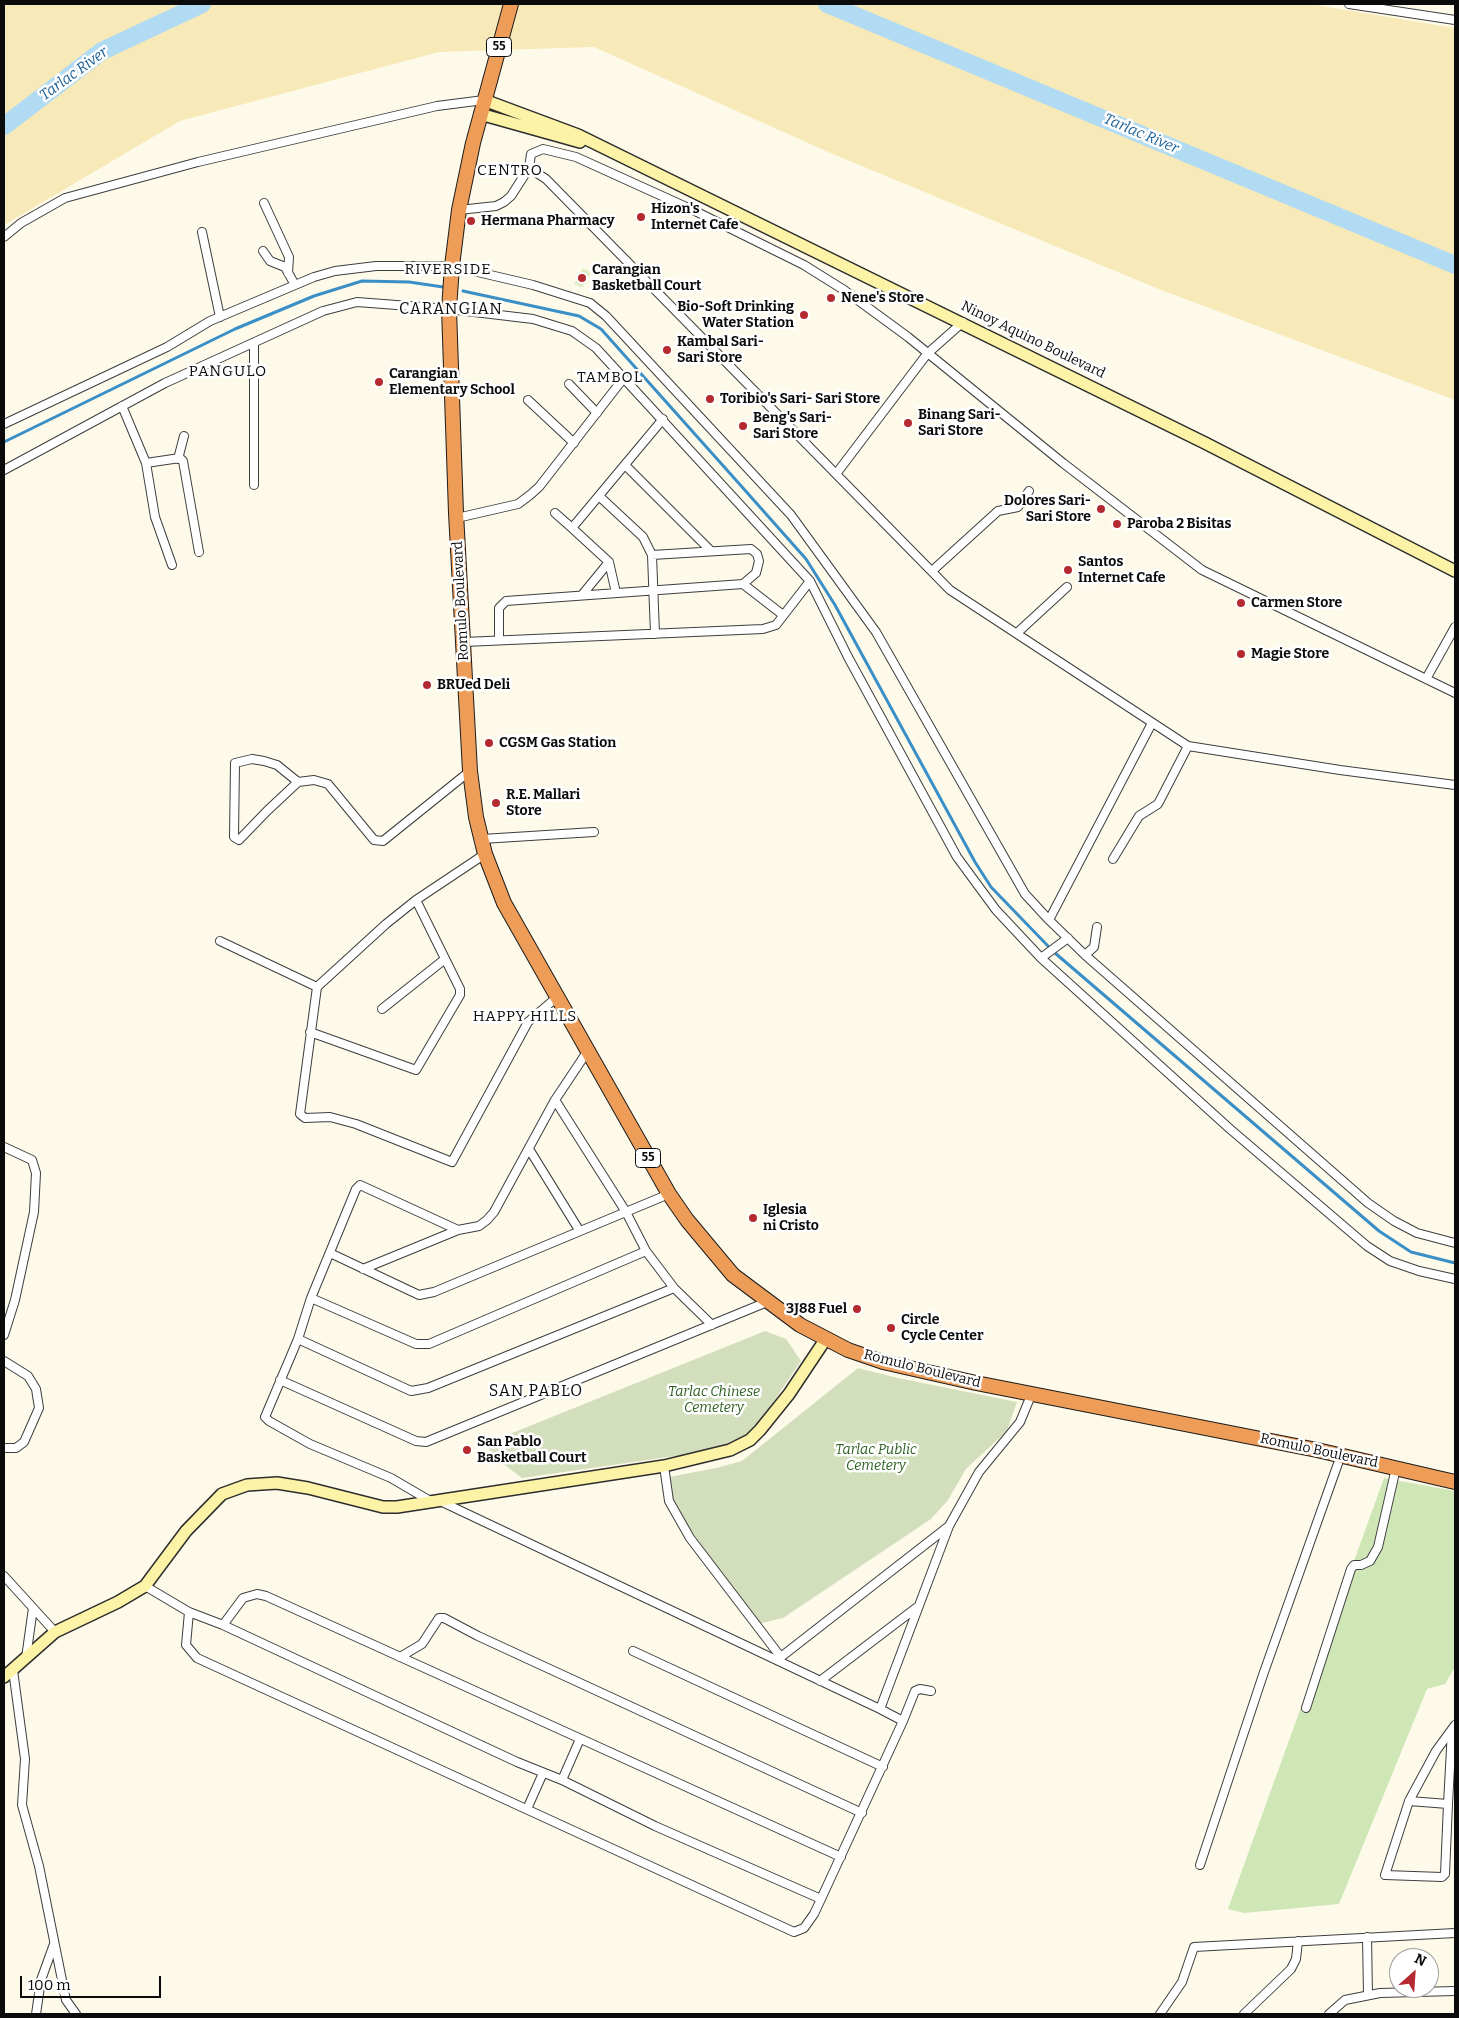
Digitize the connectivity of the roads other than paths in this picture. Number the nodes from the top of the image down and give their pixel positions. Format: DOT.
graph roads {
  1 [pos="512,4"];
  2 [pos="1349,4"];
  3 [pos="1455,20"];
  4 [pos="483,102"];
  5 [pos="529,168"];
  6 [pos="264,202"];
  7 [pos="459,210"];
  8 [pos="202,232"];
  9 [pos="4,237"];
  10 [pos="263,251"];
  11 [pos="452,266"];
  12 [pos="288,272"];
  13 [pos="295,285"];
  14 [pos="450,309"];
  15 [pos="220,317"];
  16 [pos="963,322"];
  17 [pos="254,343"];
  18 [pos="927,354"];
  19 [pos="624,379"];
  20 [pos="569,384"];
  21 [pos="528,400"];
  22 [pos="122,406"];
  23 [pos="597,413"];
  24 [pos="663,419"];
  25 [pos="4,424"];
  26 [pos="184,436"];
  27 [pos="574,443"];
  28 [pos="178,459"];
  29 [pos="146,463"];
  30 [pos="626,466"];
  31 [pos="4,470"];
  32 [pos="836,474"];
  33 [pos="254,485"];
  34 [pos="1030,491"];
  35 [pos="599,496"];
  36 [pos="555,513"];
  37 [pos="457,518"];
  38 [pos="572,528"];
  39 [pos="710,550"];
  40 [pos="199,552"];
  41 [pos="652,555"];
  42 [pos="609,562"];
  43 [pos="172,565"];
  44 [pos="932,571"];
  45 [pos="1455,571"];
  46 [pos="810,581"];
  47 [pos="743,584"];
  48 [pos="1067,587"];
  49 [pos="655,591"];
  50 [pos="616,593"];
  51 [pos="582,595"];
  52 [pos="783,615"];
  53 [pos="1455,627"];
  54 [pos="1017,633"];
  55 [pos="655,634"];
  56 [pos="499,640"];
  57 [pos="464,642"];
  58 [pos="1426,678"];
  59 [pos="1455,693"];
  60 [pos="1152,723"];
  61 [pos="1188,746"];
  62 [pos="470,771"];
  63 [pos="298,782"];
  64 [pos="1455,785"];
  65 [pos="594,832"];
  66 [pos="482,839"];
  67 [pos="486,854"];
  68 [pos="1113,859"];
  69 [pos="416,900"];
  70 [pos="1049,920"];
  71 [pos="1097,927"];
  72 [pos="1068,938"];
  73 [pos="220,941"];
  74 [pos="1085,955"];
  75 [pos="1041,958"];
  76 [pos="445,959"];
  77 [pos="317,987"];
  78 [pos="556,998"];
  79 [pos="382,1009"];
  80 [pos="310,1032"];
  81 [pos="587,1052"];
  82 [pos="555,1100"];
  83 [pos="4,1147"];
  84 [pos="529,1149"];
  85 [pos="668,1194"];
  86 [pos="626,1212"];
  87 [pos="458,1230"];
  88 [pos="579,1230"];
  89 [pos="1455,1243"];
  90 [pos="646,1251"];
  91 [pos="330,1254"];
  92 [pos="364,1269"];
  93 [pos="1455,1278"];
  94 [pos="674,1288"];
  95 [pos="311,1298"];
  96 [pos="767,1302"];
  97 [pos="712,1324"];
  98 [pos="4,1335"];
  99 [pos="298,1338"];
  100 [pos="825,1340"];
  101 [pos="4,1361"];
  102 [pos="280,1380"];
  103 [pos="1032,1392"];
  104 [pos="4,1448"];
  105 [pos="1341,1455"];
  106 [pos="664,1466"];
  107 [pos="1396,1468"];
  108 [pos="1455,1482"];
  109 [pos="436,1501"];
  110 [pos="949,1526"];
  111 [pos="4,1576"];
  112 [pos="145,1586"];
  113 [pos="32,1608"];
  114 [pos="917,1608"];
  115 [pos="189,1612"];
  116 [pos="223,1624"];
  117 [pos="55,1632"];
  118 [pos="633,1651"];
  119 [pos="400,1658"];
  120 [pos="779,1658"];
  121 [pos="26,1659"];
  122 [pos="9,1674"];
  123 [pos="820,1681"];
  124 [pos="931,1691"];
  125 [pos="1306,1708"];
  126 [pos="880,1709"];
  127 [pos="903,1720"];
  128 [pos="1454,1727"];
  129 [pos="580,1739"];
  130 [pos="883,1767"];
  131 [pos="543,1773"];
  132 [pos="562,1780"];
  133 [pos="1410,1801"];
  134 [pos="1448,1804"];
  135 [pos="527,1809"];
  136 [pos="862,1813"];
  137 [pos="841,1857"];
  138 [pos="1200,1865"];
  139 [pos="821,1899"];
  140 [pos="1455,1933"];
  141 [pos="1367,1937"];
  142 [pos="1298,1940"];
  143 [pos="54,1944"];
  144 [pos="1455,1991"];
  145 [pos="1368,1995"];
  146 [pos="36,2014"];
  147 [pos="76,2014"];
  148 [pos="1160,2014"];
  149 [pos="1244,2014"];
  150 [pos="1329,2014"];
  1 -- 4 [label="highway, Romulo Boulevard / 55"];
  2 -- 3 [label="street"];
  4 -- 7 [label="highway, Romulo Boulevard / 55"];
  4 -- 9 [label="street"];
  4 -- 16 [label="main road, Ninoy Aquino Boulevard"];
  5 -- 7 [label="street"];
  5 -- 18 [label="street"];
  5 -- 32 [label="street"];
  6 -- 12 [label="street"];
  7 -- 11 [label="highway, Romulo Boulevard / 55"];
  8 -- 15 [label="street"];
  10 -- 12 [label="street"];
  11 -- 13 [label="street"];
  11 -- 14 [label="highway, Romulo Boulevard / 55"];
  11 -- 70 [label="street"];
  12 -- 13 [label="street"];
  13 -- 15 [label="street"];
  14 -- 17 [label="street"];
  14 -- 19 [label="street"];
  14 -- 37 [label="highway, Romulo Boulevard / 55"];
  15 -- 25 [label="street"];
  16 -- 18 [label="street"];
  16 -- 45 [label="main road, Ninoy Aquino Boulevard"];
  17 -- 22 [label="street"];
  17 -- 33 [label="street"];
  18 -- 32 [label="street"];
  18 -- 58 [label="street"];
  19 -- 23 [label="street"];
  19 -- 24 [label="street"];
  20 -- 23 [label="street"];
  21 -- 27 [label="street"];
  22 -- 29 [label="street"];
  22 -- 31 [label="street"];
  23 -- 27 [label="street"];
  24 -- 30 [label="street"];
  24 -- 46 [label="street"];
  26 -- 28 [label="street"];
  27 -- 37 [label="street"];
  28 -- 29 [label="street"];
  28 -- 40 [label="street"];
  29 -- 43 [label="street"];
  30 -- 35 [label="street"];
  30 -- 39 [label="street"];
  32 -- 44 [label="street"];
  34 -- 44 [label="street"];
  35 -- 38 [label="street"];
  35 -- 41 [label="street"];
  36 -- 38 [label="street"];
  37 -- 57 [label="highway, Romulo Boulevard / 55"];
  38 -- 42 [label="street"];
  39 -- 41 [label="street"];
  39 -- 47 [label="street"];
  41 -- 49 [label="street"];
  42 -- 50 [label="street"];
  42 -- 51 [label="street"];
  44 -- 54 [label="street"];
  46 -- 52 [label="street"];
  46 -- 75 [label="street"];
  47 -- 49 [label="street"];
  47 -- 52 [label="street"];
  48 -- 54 [label="street"];
  49 -- 50 [label="street"];
  49 -- 55 [label="street"];
  50 -- 51 [label="street"];
  51 -- 56 [label="street"];
  52 -- 55 [label="street"];
  53 -- 58 [label="street"];
  54 -- 60 [label="street"];
  55 -- 56 [label="street"];
  56 -- 57 [label="street"];
  57 -- 62 [label="highway, Romulo Boulevard / 55"];
  58 -- 59 [label="street"];
  60 -- 61 [label="street"];
  60 -- 70 [label="street"];
  61 -- 64 [label="street"];
  61 -- 68 [label="street"];
  62 -- 63 [label="street"];
  62 -- 66 [label="highway, Romulo Boulevard / 55"];
  63 -- 63 [label="street"];
  65 -- 66 [label="street"];
  66 -- 67 [label="highway, Romulo Boulevard / 55"];
  67 -- 69 [label="street"];
  67 -- 78 [label="highway, Romulo Boulevard / 55"];
  69 -- 76 [label="street"];
  69 -- 77 [label="street"];
  70 -- 72 [label="street"];
  71 -- 74 [label="street"];
  72 -- 74 [label="street"];
  72 -- 75 [label="street"];
  73 -- 77 [label="street"];
  74 -- 89 [label="street"];
  75 -- 93 [label="street"];
  76 -- 79 [label="street"];
  76 -- 80 [label="street"];
  77 -- 80 [label="street"];
  78 -- 80 [label="street"];
  78 -- 81 [label="highway, Romulo Boulevard / 55"];
  81 -- 82 [label="street"];
  81 -- 85 [label="highway, Romulo Boulevard / 55"];
  82 -- 84 [label="street"];
  82 -- 86 [label="street"];
  83 -- 98 [label="street"];
  84 -- 87 [label="street"];
  84 -- 88 [label="street"];
  85 -- 86 [label="street"];
  85 -- 96 [label="highway, Romulo Boulevard / 55"];
  86 -- 88 [label="street"];
  86 -- 90 [label="street"];
  87 -- 91 [label="street"];
  87 -- 92 [label="street"];
  88 -- 92 [label="street"];
  90 -- 94 [label="street"];
  90 -- 95 [label="street"];
  91 -- 92 [label="street"];
  91 -- 95 [label="street"];
  94 -- 97 [label="street"];
  94 -- 99 [label="street"];
  95 -- 99 [label="street"];
  96 -- 97 [label="street"];
  96 -- 100 [label="highway, Romulo Boulevard / 55"];
  97 -- 102 [label="street"];
  99 -- 102 [label="street"];
  100 -- 103 [label="highway, Romulo Boulevard / 55"];
  100 -- 106 [label="main road"];
  101 -- 104 [label="street"];
  102 -- 109 [label="street"];
  103 -- 105 [label="highway, Romulo Boulevard / 55"];
  103 -- 110 [label="street"];
  105 -- 107 [label="highway, Romulo Boulevard / 55"];
  105 -- 138 [label="street"];
  106 -- 109 [label="main road"];
  106 -- 120 [label="street"];
  107 -- 108 [label="highway, Romulo Boulevard / 55"];
  107 -- 125 [label="street"];
  109 -- 112 [label="main road"];
  109 -- 120 [label="street"];
  110 -- 114 [label="street"];
  110 -- 120 [label="street"];
  111 -- 113 [label="street"];
  112 -- 115 [label="street"];
  112 -- 117 [label="main road"];
  113 -- 117 [label="street"];
  113 -- 121 [label="street"];
  114 -- 123 [label="street"];
  114 -- 126 [label="street"];
  115 -- 116 [label="street"];
  115 -- 135 [label="street"];
  116 -- 119 [label="street"];
  116 -- 131 [label="street"];
  117 -- 121 [label="main road"];
  118 -- 130 [label="street"];
  119 -- 129 [label="street"];
  119 -- 136 [label="street"];
  120 -- 123 [label="street"];
  121 -- 122 [label="main road"];
  122 -- 143 [label="street"];
  123 -- 126 [label="street"];
  124 -- 127 [label="street"];
  126 -- 127 [label="street"];
  127 -- 130 [label="street"];
  128 -- 133 [label="street"];
  128 -- 134 [label="street"];
  129 -- 132 [label="street"];
  129 -- 137 [label="street"];
  130 -- 136 [label="street"];
  131 -- 132 [label="street"];
  131 -- 135 [label="street"];
  132 -- 139 [label="street"];
  133 -- 134 [label="street"];
  133 -- 134 [label="street"];
  135 -- 139 [label="street"];
  136 -- 137 [label="street"];
  137 -- 139 [label="street"];
  140 -- 141 [label="street"];
  141 -- 142 [label="street"];
  141 -- 145 [label="street"];
  142 -- 148 [label="street"];
  142 -- 149 [label="street"];
  143 -- 146 [label="street"];
  143 -- 147 [label="street"];
  144 -- 145 [label="street"];
  145 -- 150 [label="street"];
}
